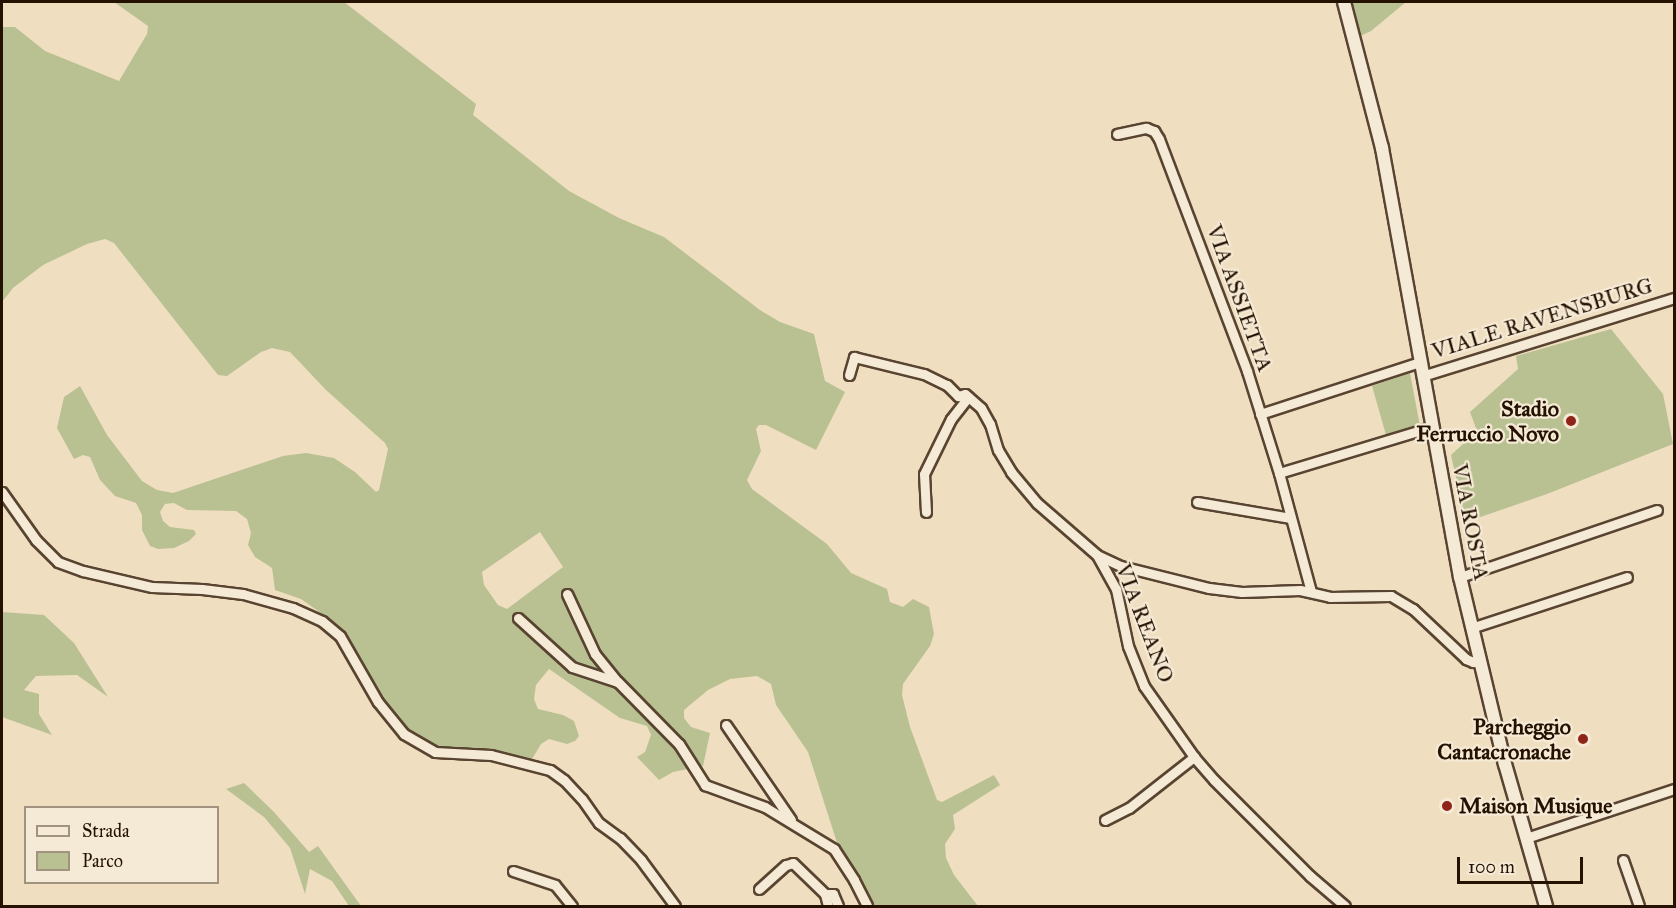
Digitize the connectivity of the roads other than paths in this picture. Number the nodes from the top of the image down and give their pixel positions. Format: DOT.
graph roads {
  1 [pos="1344,2"];
  2 [pos="1117,134"];
  3 [pos="1674,298"];
  4 [pos="1419,362"];
  5 [pos="849,375"];
  6 [pos="1422,376"];
  7 [pos="968,397"];
  8 [pos="1260,414"];
  9 [pos="1431,427"];
  10 [pos="1279,473"];
  11 [pos="2,492"];
  12 [pos="1197,502"];
  13 [pos="1657,510"];
  14 [pos="926,512"];
  15 [pos="1291,518"];
  16 [pos="1097,555"];
  17 [pos="1460,577"];
  18 [pos="1627,577"];
  19 [pos="1311,592"];
  20 [pos="567,594"];
  21 [pos="518,618"];
  22 [pos="1471,628"];
  23 [pos="1479,661"];
  24 [pos="618,682"];
  25 [pos="726,725"];
  26 [pos="1194,757"];
  27 [pos="1674,789"];
  28 [pos="1105,820"];
  29 [pos="793,824"];
  30 [pos="1526,838"];
  31 [pos="1623,860"];
  32 [pos="513,871"];
  33 [pos="759,889"];
  34 [pos="825,894"];
  35 [pos="572,906"];
  36 [pos="675,906"];
  37 [pos="828,906"];
  38 [pos="838,906"];
  39 [pos="867,906"];
  40 [pos="1346,906"];
  41 [pos="1546,906"];
  42 [pos="1639,906"];
  1 -- 4 [label="street, VIA ROSTA"];
  2 -- 8 [label="street, VIA ASSIETTA"];
  3 -- 6 [label="street, VIALE RAVENSBURG"];
  4 -- 6 [label="street, VIA ROSTA"];
  4 -- 8 [label="street"];
  5 -- 7 [label="street, VIA REANO"];
  6 -- 9 [label="street, VIA ROSTA"];
  7 -- 14 [label="street"];
  7 -- 16 [label="street, VIA REANO"];
  8 -- 10 [label="street, VIA ASSIETTA"];
  9 -- 10 [label="street"];
  9 -- 17 [label="street, VIA ROSTA"];
  10 -- 15 [label="street, VIA ASSIETTA"];
  11 -- 36 [label="street"];
  12 -- 15 [label="street"];
  13 -- 17 [label="street"];
  15 -- 19 [label="street, VIA ASSIETTA"];
  16 -- 19 [label="street"];
  16 -- 26 [label="street, VIA REANO"];
  17 -- 22 [label="street, VIA ROSTA"];
  18 -- 22 [label="street"];
  19 -- 23 [label="street"];
  20 -- 24 [label="street"];
  21 -- 24 [label="street"];
  22 -- 23 [label="street, VIA ROSTA"];
  23 -- 30 [label="street, VIA ROSTA"];
  24 -- 29 [label="street"];
  25 -- 29 [label="street"];
  26 -- 28 [label="street"];
  26 -- 40 [label="street, VIA REANO"];
  27 -- 30 [label="street"];
  29 -- 39 [label="street"];
  30 -- 41 [label="street, VIA ROSTA"];
  31 -- 42 [label="street"];
  32 -- 35 [label="street"];
  33 -- 34 [label="street"];
  34 -- 37 [label="street"];
  34 -- 38 [label="street"];
}
